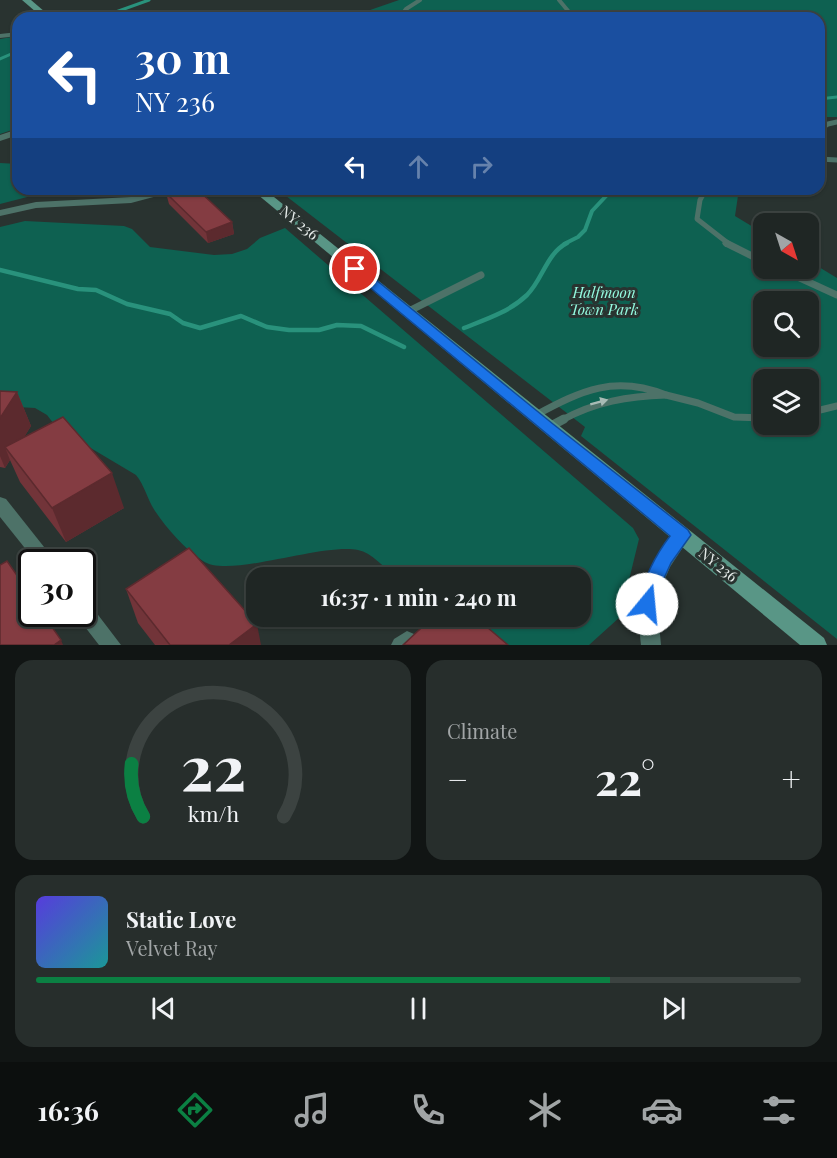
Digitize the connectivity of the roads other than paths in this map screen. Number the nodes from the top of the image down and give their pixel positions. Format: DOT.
graph roads {
  1 [pos="26,0"];
  2 [pos="420,0"];
  3 [pos="559,0"];
  4 [pos="41,12"];
  5 [pos="404,12"];
  6 [pos="569,12"];
  7 [pos="150,195"];
  8 [pos="264,195"];
  9 [pos="703,195"];
  10 [pos="0,213"];
  11 [pos="753,257"];
  12 [pos="481,275"];
  13 [pos="802,279"];
  14 [pos="837,295"];
  15 [pos="406,312"];
  16 [pos="666,396"];
  17 [pos="837,406"];
  18 [pos="819,410"];
  19 [pos="533,416"];
  20 [pos="753,418"];
  21 [pos="547,428"];
  22 [pos="0,504"];
  23 [pos="682,535"];
  24 [pos="36,549"];
  25 [pos="96,626"];
  26 [pos="111,645"];
  27 [pos="651,645"];
  28 [pos="816,645"];
  1 -- 4 [label="main road"];
  2 -- 5 [label="lane"];
  3 -- 6 [label="lane"];
  7 -- 10 [label="street"];
  8 -- 15 [label="main road, NY 236 / NY 236"];
  9 -- 11 [label="lane"];
  12 -- 15 [label="lane"];
  13 -- 14 [label="lane"];
  15 -- 19 [label="main road, NY 236 / NY 236"];
  16 -- 19 [label="lane"];
  16 -- 20 [label="lane"];
  21 -- 16 [label="lane, one-way"];
  17 -- 18 [label="lane"];
  19 -- 21 [label="main road, NY 236 / NY 236"];
  21 -- 23 [label="main road, NY 236 / NY 236"];
  22 -- 24 [label="street"];
  23 -- 27 [label="street"];
  23 -- 28 [label="main road, NY 236 / NY 236"];
  25 -- 26 [label="street"];
}
